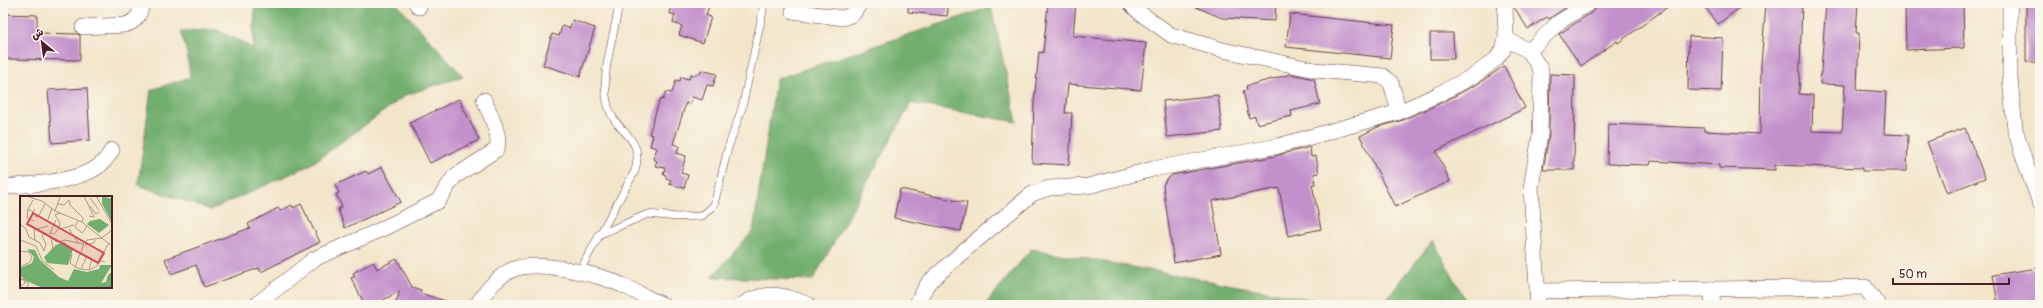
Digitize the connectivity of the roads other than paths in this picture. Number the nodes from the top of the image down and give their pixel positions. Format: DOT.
graph roads {
  1 [pos="142,3"];
  2 [pos="620,3"];
  3 [pos="763,3"];
  4 [pos="860,3"];
  5 [pos="1130,3"];
  6 [pos="1505,3"];
  7 [pos="1589,3"];
  8 [pos="2010,3"];
  9 [pos="793,10"];
  10 [pos="83,27"];
  11 [pos="1506,39"];
  12 [pos="1529,51"];
  13 [pos="484,100"];
  14 [pos="1399,112"];
  15 [pos="112,150"];
  16 [pos="3,187"];
  17 [pos="2040,203"];
  18 [pos="598,235"];
  19 [pos="579,272"];
  20 [pos="1711,289"];
  21 [pos="1538,298"];
  22 [pos="256,305"];
  23 [pos="477,305"];
  24 [pos="664,305"];
  25 [pos="742,305"];
  26 [pos="809,305"];
  27 [pos="916,305"];
  28 [pos="1713,305"];
  29 [pos="1878,305"];
  1 -- 10 [label="street"];
  2 -- 18 [label="lane"];
  3 -- 18 [label="lane"];
  4 -- 9 [label="street"];
  5 -- 14 [label="street"];
  6 -- 11 [label="street"];
  7 -- 12 [label="street"];
  8 -- 17 [label="street"];
  11 -- 12 [label="street"];
  11 -- 14 [label="street"];
  12 -- 21 [label="street"];
  13 -- 22 [label="street"];
  14 -- 27 [label="street"];
  15 -- 16 [label="street"];
  18 -- 19 [label="lane"];
  19 -- 23 [label="street"];
  19 -- 24 [label="street"];
  20 -- 21 [label="street"];
  20 -- 28 [label="street"];
  20 -- 29 [label="street"];
  25 -- 26 [label="street"];
}
